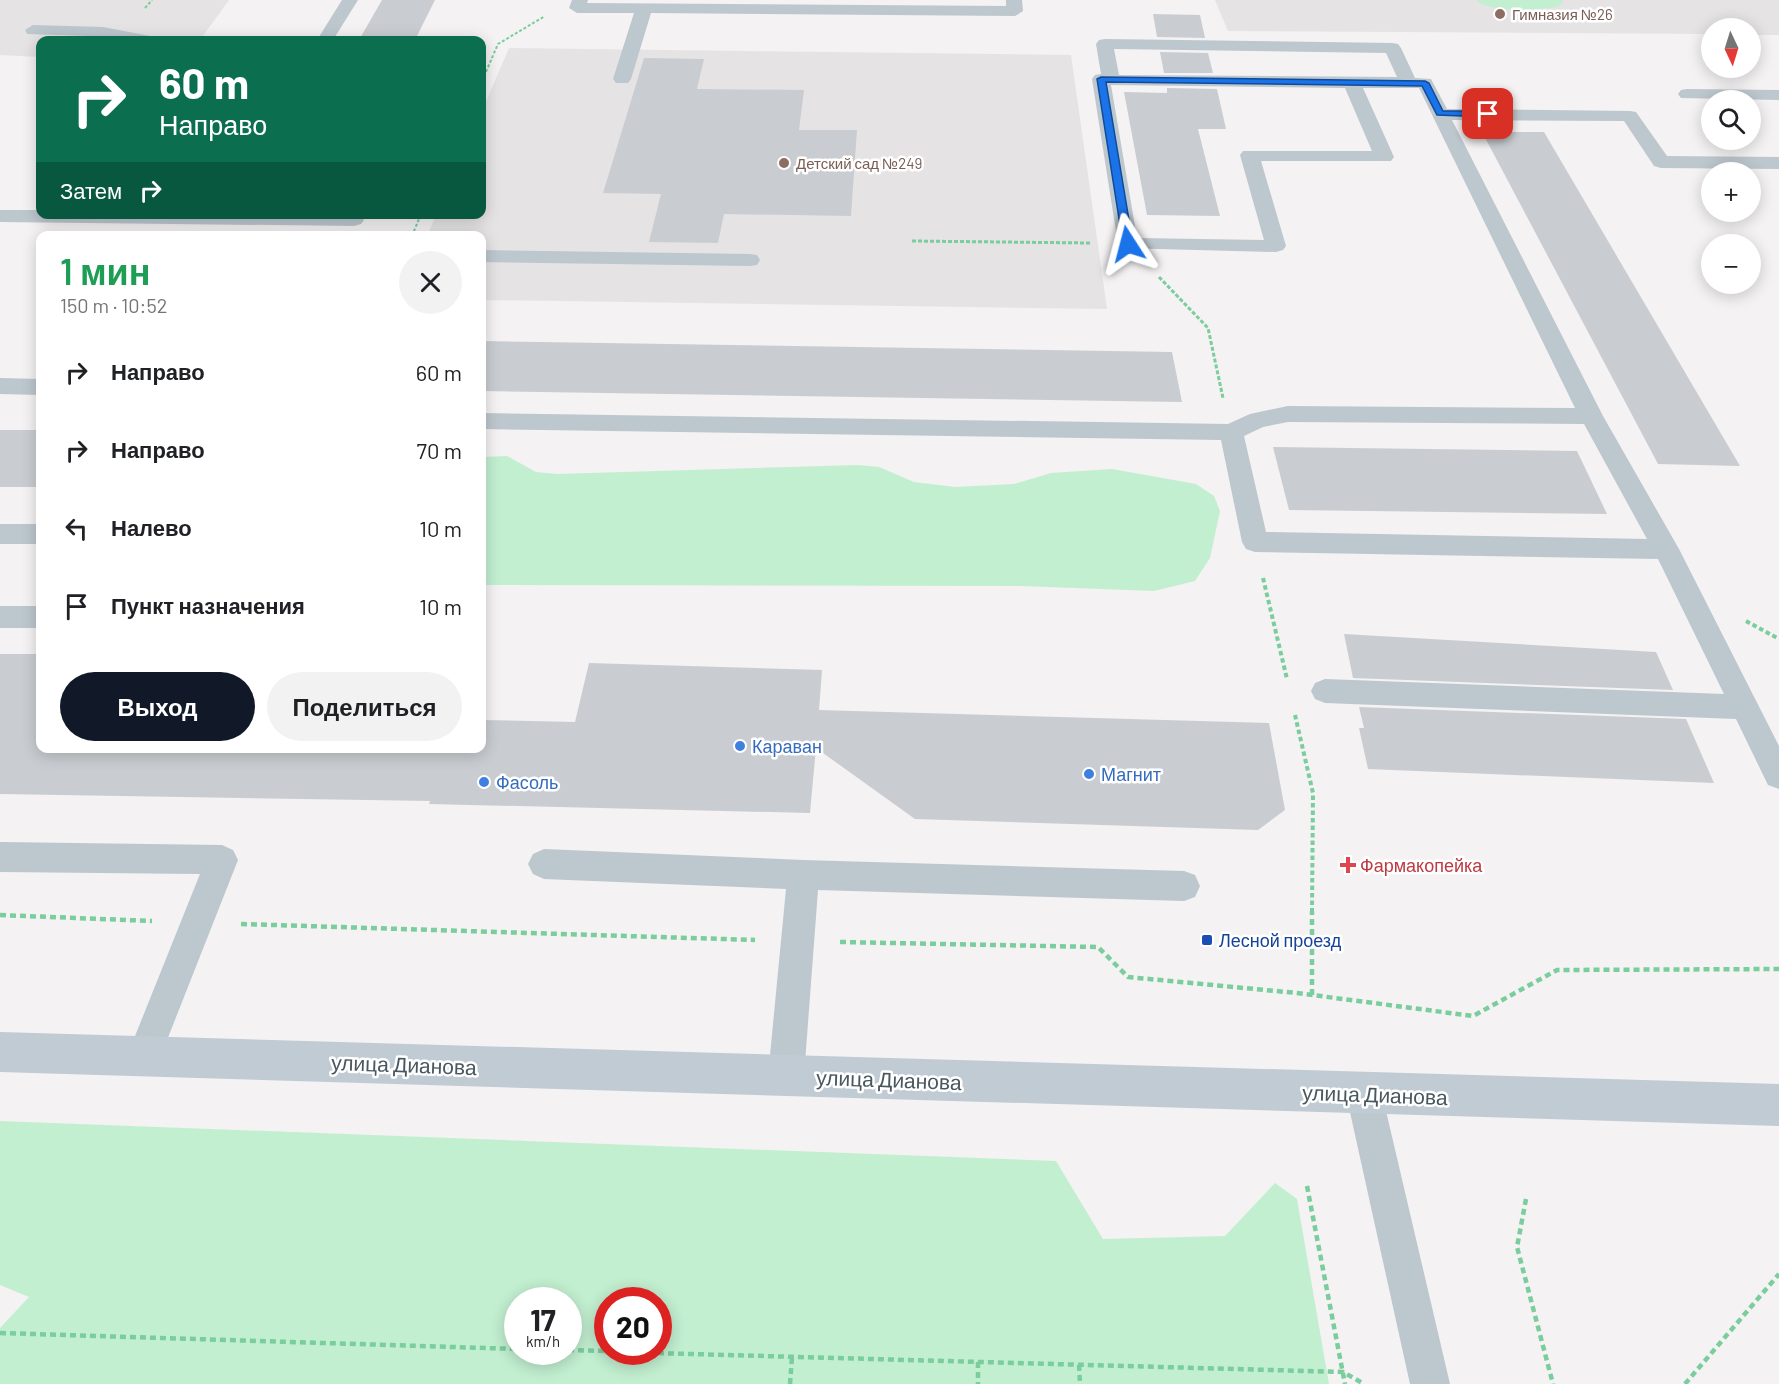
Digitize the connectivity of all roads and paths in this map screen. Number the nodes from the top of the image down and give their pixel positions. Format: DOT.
graph roads {
  1 [pos="350,0"];
  2 [pos="1014,0"];
  3 [pos="579,4"];
  4 [pos="791,5"];
  5 [pos="644,9"];
  6 [pos="33,30"];
  7 [pos="131,36"];
  8 [pos="328,36"];
  9 [pos="486,72"];
  10 [pos="622,80"];
  11 [pos="1111,80"];
  12 [pos="1353,82"];
  13 [pos="1409,83"];
  14 [pos="1687,94"];
  15 [pos="1779,95"];
  16 [pos="1440,114"];
  17 [pos="1777,166"];
  18 [pos="0,216"];
  19 [pos="36,217"];
  20 [pos="151,219"];
  21 [pos="352,223"];
  22 [pos="912,241"];
  23 [pos="1128,244"];
  24 [pos="486,256"];
  25 [pos="750,260"];
  26 [pos="0,386"];
  27 [pos="36,387"];
  28 [pos="1591,416"];
  29 [pos="486,421"];
  30 [pos="1231,432"];
  31 [pos="0,534"];
  32 [pos="36,534"];
  33 [pos="1255,542"];
  34 [pos="1666,549"];
  35 [pos="0,617"];
  36 [pos="36,617"];
  37 [pos="1289,690"];
  38 [pos="1325,691"];
  39 [pos="1744,707"];
  40 [pos="1294,713"];
  41 [pos="1779,776"];
  42 [pos="0,857"];
  43 [pos="544,864"];
  44 [pos="804,875"];
  45 [pos="1184,886"];
  46 [pos="0,915"];
  47 [pos="197,922"];
  48 [pos="798,941"];
  49 [pos="1779,969"];
  50 [pos="1312,995"];
  51 [pos="0,1052"];
  52 [pos="144,1056"];
  53 [pos="786,1076"];
  54 [pos="1364,1094"];
  55 [pos="1779,1105"];
  56 [pos="1307,1186"];
  57 [pos="1526,1199"];
  58 [pos="1779,1274"];
  59 [pos="0,1333"];
  60 [pos="504,1348"];
  61 [pos="672,1354"];
  62 [pos="792,1357"];
  63 [pos="978,1362"];
  64 [pos="1079,1365"];
  65 [pos="1342,1372"];
  66 [pos="790,1384"];
  67 [pos="978,1384"];
  68 [pos="1080,1384"];
  69 [pos="1345,1384"];
  70 [pos="1364,1384"];
  71 [pos="1430,1384"];
  72 [pos="1553,1384"];
  73 [pos="1685,1384"];
  1 -- 8 [label="lane"];
  2 -- 4 [label="lane"];
  3 -- 5 [label="lane"];
  3 -- 9 [label="path"];
  4 -- 5 [label="lane"];
  5 -- 10 [label="lane"];
  6 -- 7 [label="lane"];
  11 -- 12 [label="lane"];
  11 -- 13 [label="lane"];
  11 -- 23 [label="lane"];
  12 -- 13 [label="lane"];
  12 -- 23 [label="lane"];
  13 -- 16 [label="lane"];
  14 -- 15 [label="lane"];
  16 -- 17 [label="lane"];
  16 -- 28 [label="lane"];
  18 -- 19 [label="lane"];
  20 -- 21 [label="lane"];
  22 -- 23 [label="path"];
  23 -- 30 [label="path"];
  24 -- 25 [label="lane"];
  26 -- 27 [label="lane"];
  28 -- 30 [label="lane"];
  28 -- 34 [label="lane"];
  29 -- 30 [label="lane"];
  30 -- 33 [label="lane"];
  31 -- 32 [label="lane"];
  33 -- 34 [label="lane"];
  33 -- 37 [label="path"];
  34 -- 39 [label="lane"];
  35 -- 36 [label="lane"];
  38 -- 39 [label="lane"];
  39 -- 41 [label="lane"];
  40 -- 50 [label="path"];
  42 -- 47 [label="lane"];
  43 -- 44 [label="lane"];
  44 -- 45 [label="lane"];
  44 -- 48 [label="lane"];
  46 -- 47 [label="path"];
  47 -- 48 [label="path"];
  47 -- 52 [label="lane"];
  48 -- 50 [label="path"];
  48 -- 53 [label="lane"];
  49 -- 50 [label="path"];
  51 -- 52 [label="main road, улица Дианова"];
  52 -- 53 [label="main road, улица Дианова"];
  53 -- 54 [label="main road, улица Дианова"];
  54 -- 55 [label="main road, улица Дианова"];
  54 -- 71 [label="lane"];
  56 -- 65 [label="path"];
  57 -- 72 [label="path"];
  58 -- 73 [label="path"];
  59 -- 60 [label="path"];
  61 -- 62 [label="path"];
  62 -- 63 [label="path"];
  62 -- 66 [label="path"];
  63 -- 64 [label="path"];
  63 -- 67 [label="path"];
  64 -- 65 [label="path"];
  64 -- 68 [label="path"];
  65 -- 69 [label="path"];
  65 -- 70 [label="path"];
}
